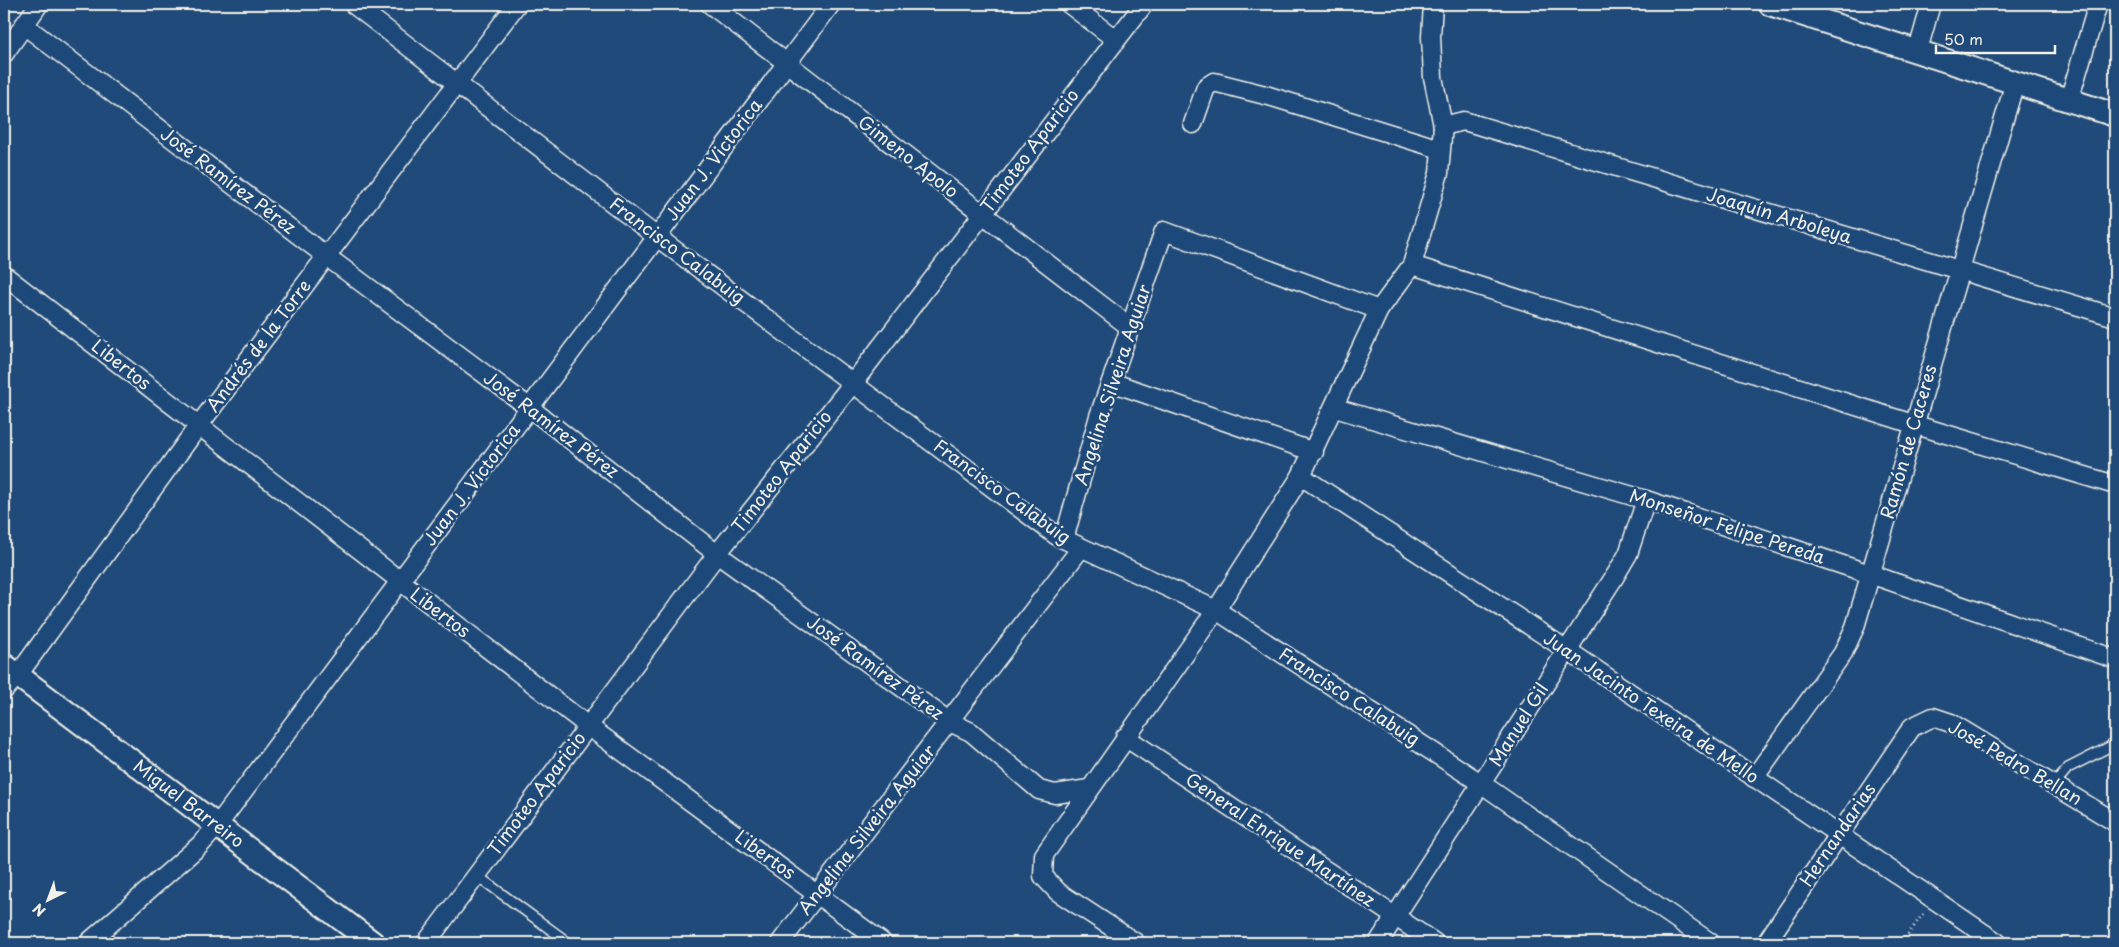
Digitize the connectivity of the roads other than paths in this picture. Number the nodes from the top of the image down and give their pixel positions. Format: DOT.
graph roads {
  1 [pos="39,4"];
  2 [pos="353,4"];
  3 [pos="517,4"];
  4 [pos="710,4"];
  5 [pos="831,4"];
  6 [pos="1069,4"];
  7 [pos="1144,4"];
  8 [pos="1433,4"];
  9 [pos="1770,4"];
  10 [pos="1931,4"];
  11 [pos="2098,4"];
  12 [pos="24,25"];
  13 [pos="1115,39"];
  14 [pos="1918,50"];
  15 [pos="4,54"];
  16 [pos="787,63"];
  17 [pos="2015,82"];
  18 [pos="457,84"];
  19 [pos="2069,100"];
  20 [pos="2115,114"];
  21 [pos="1193,124"];
  22 [pos="1443,126"];
  23 [pos="1440,149"];
  24 [pos="982,214"];
  25 [pos="657,237"];
  26 [pos="326,256"];
  27 [pos="1412,265"];
  28 [pos="1958,269"];
  29 [pos="4,276"];
  30 [pos="1380,310"];
  31 [pos="2115,317"];
  32 [pos="1130,328"];
  33 [pos="853,382"];
  34 [pos="1111,382"];
  35 [pos="530,408"];
  36 [pos="1335,408"];
  37 [pos="199,425"];
  38 [pos="1916,425"];
  39 [pos="1314,452"];
  40 [pos="1302,476"];
  41 [pos="2115,485"];
  42 [pos="1646,500"];
  43 [pos="1064,539"];
  44 [pos="1081,548"];
  45 [pos="717,554"];
  46 [pos="1870,574"];
  47 [pos="400,582"];
  48 [pos="1216,610"];
  49 [pos="1566,650"];
  50 [pos="2115,659"];
  51 [pos="8,677"];
  52 [pos="950,722"];
  53 [pos="588,726"];
  54 [pos="1912,727"];
  55 [pos="1125,737"];
  56 [pos="2115,739"];
  57 [pos="1754,778"];
  58 [pos="1482,784"];
  59 [pos="2054,785"];
  60 [pos="1090,789"];
  61 [pos="2115,822"];
  62 [pos="217,826"];
  63 [pos="1837,836"];
  64 [pos="476,875"];
  65 [pos="818,894"];
  66 [pos="1396,917"];
  67 [pos="88,943"];
  68 [pos="372,943"];
  69 [pos="426,943"];
  70 [pos="569,943"];
  71 [pos="780,943"];
  72 [pos="883,943"];
  73 [pos="1136,943"];
  74 [pos="1378,943"];
  75 [pos="1435,943"];
  76 [pos="1711,943"];
  77 [pos="1766,943"];
  78 [pos="1998,943"];
  1 -- 12 [label="street"];
  2 -- 18 [label="street, Francisco Calabuig"];
  3 -- 18 [label="street, Andrés de la Torre"];
  4 -- 16 [label="street, Gimeno Apolo"];
  5 -- 16 [label="street, Juan J. Victorica"];
  6 -- 13 [label="street"];
  7 -- 13 [label="street, Timoteo Aparicio"];
  8 -- 22 [label="street"];
  9 -- 14 [label="street"];
  10 -- 14 [label="street"];
  11 -- 19 [label="street"];
  12 -- 15 [label="street"];
  12 -- 26 [label="street, José Ramírez Pérez"];
  13 -- 24 [label="street, Timoteo Aparicio"];
  14 -- 17 [label="street"];
  16 -- 24 [label="street, Gimeno Apolo"];
  16 -- 25 [label="street, Juan J. Victorica"];
  17 -- 19 [label="street"];
  17 -- 28 [label="street, Ramón de Caceres"];
  18 -- 25 [label="street, Francisco Calabuig"];
  18 -- 26 [label="street, Andrés de la Torre"];
  19 -- 20 [label="street"];
  21 -- 23 [label="street"];
  22 -- 23 [label="street"];
  22 -- 28 [label="street, Joaquín Arboleya"];
  23 -- 27 [label="street"];
  24 -- 32 [label="street, Gimeno Apolo"];
  24 -- 33 [label="street, Timoteo Aparicio"];
  25 -- 33 [label="street, Francisco Calabuig"];
  25 -- 35 [label="street, Juan J. Victorica"];
  26 -- 35 [label="street, José Ramírez Pérez"];
  26 -- 37 [label="street, Andrés de la Torre"];
  27 -- 30 [label="street"];
  27 -- 38 [label="street"];
  28 -- 31 [label="street, Joaquín Arboleya"];
  28 -- 38 [label="street, Ramón de Caceres"];
  29 -- 37 [label="street, Libertos"];
  30 -- 32 [label="street, Angelina Silveira Aguiar"];
  30 -- 36 [label="street"];
  32 -- 34 [label="street, Angelina Silveira Aguiar"];
  33 -- 43 [label="street, Francisco Calabuig"];
  33 -- 45 [label="street, Timoteo Aparicio"];
  34 -- 39 [label="street"];
  34 -- 43 [label="street, Angelina Silveira Aguiar"];
  35 -- 45 [label="street, José Ramírez Pérez"];
  35 -- 47 [label="street, Juan J. Victorica"];
  36 -- 39 [label="street"];
  36 -- 42 [label="street, Monseñor Felipe Pereda"];
  37 -- 47 [label="street, Libertos"];
  37 -- 51 [label="street, Andrés de la Torre"];
  38 -- 41 [label="street"];
  38 -- 46 [label="street, Ramón de Caceres"];
  39 -- 40 [label="street"];
  40 -- 48 [label="street"];
  40 -- 49 [label="street, Juan Jacinto Texeira de Mello"];
  42 -- 46 [label="street, Monseñor Felipe Pereda"];
  42 -- 49 [label="street, Manuel Gil"];
  43 -- 44 [label="street, Francisco Calabuig"];
  44 -- 48 [label="street, Francisco Calabuig"];
  44 -- 52 [label="street, Angelina Silveira Aguiar"];
  45 -- 52 [label="street, José Ramírez Pérez"];
  45 -- 53 [label="street, Timoteo Aparicio"];
  46 -- 50 [label="street, Monseñor Felipe Pereda"];
  46 -- 57 [label="street, Ramón de Caceres"];
  47 -- 53 [label="street, Libertos"];
  47 -- 62 [label="street, Juan J. Victorica"];
  48 -- 55 [label="street"];
  48 -- 58 [label="street, Francisco Calabuig"];
  49 -- 57 [label="street, Juan Jacinto Texeira de Mello"];
  49 -- 58 [label="street, Manuel Gil"];
  51 -- 62 [label="street, Miguel Barreiro"];
  52 -- 60 [label="street, José Ramírez Pérez"];
  52 -- 65 [label="street, Angelina Silveira Aguiar"];
  53 -- 64 [label="street, Timoteo Aparicio"];
  53 -- 65 [label="street, Libertos"];
  54 -- 59 [label="street, José Pedro Bellan"];
  54 -- 63 [label="street, Hernandarias"];
  55 -- 60 [label="street"];
  55 -- 66 [label="street, General Enrique Martínez"];
  56 -- 59 [label="lane"];
  57 -- 63 [label="street, Juan Jacinto Texeira de Mello"];
  58 -- 66 [label="street, Manuel Gil"];
  58 -- 76 [label="street, Francisco Calabuig"];
  59 -- 61 [label="street, José Pedro Bellan"];
  60 -- 73 [label="street"];
  62 -- 67 [label="street, Juan J. Victorica"];
  62 -- 68 [label="street, Miguel Barreiro"];
  63 -- 77 [label="street, Hernandarias"];
  63 -- 78 [label="street, Juan Jacinto Texeira de Mello"];
  64 -- 69 [label="street, Timoteo Aparicio"];
  64 -- 70 [label="lane"];
  65 -- 71 [label="street, Angelina Silveira Aguiar"];
  65 -- 72 [label="street, Libertos"];
  66 -- 74 [label="street, Manuel Gil"];
  66 -- 75 [label="street, General Enrique Martínez"];
}
